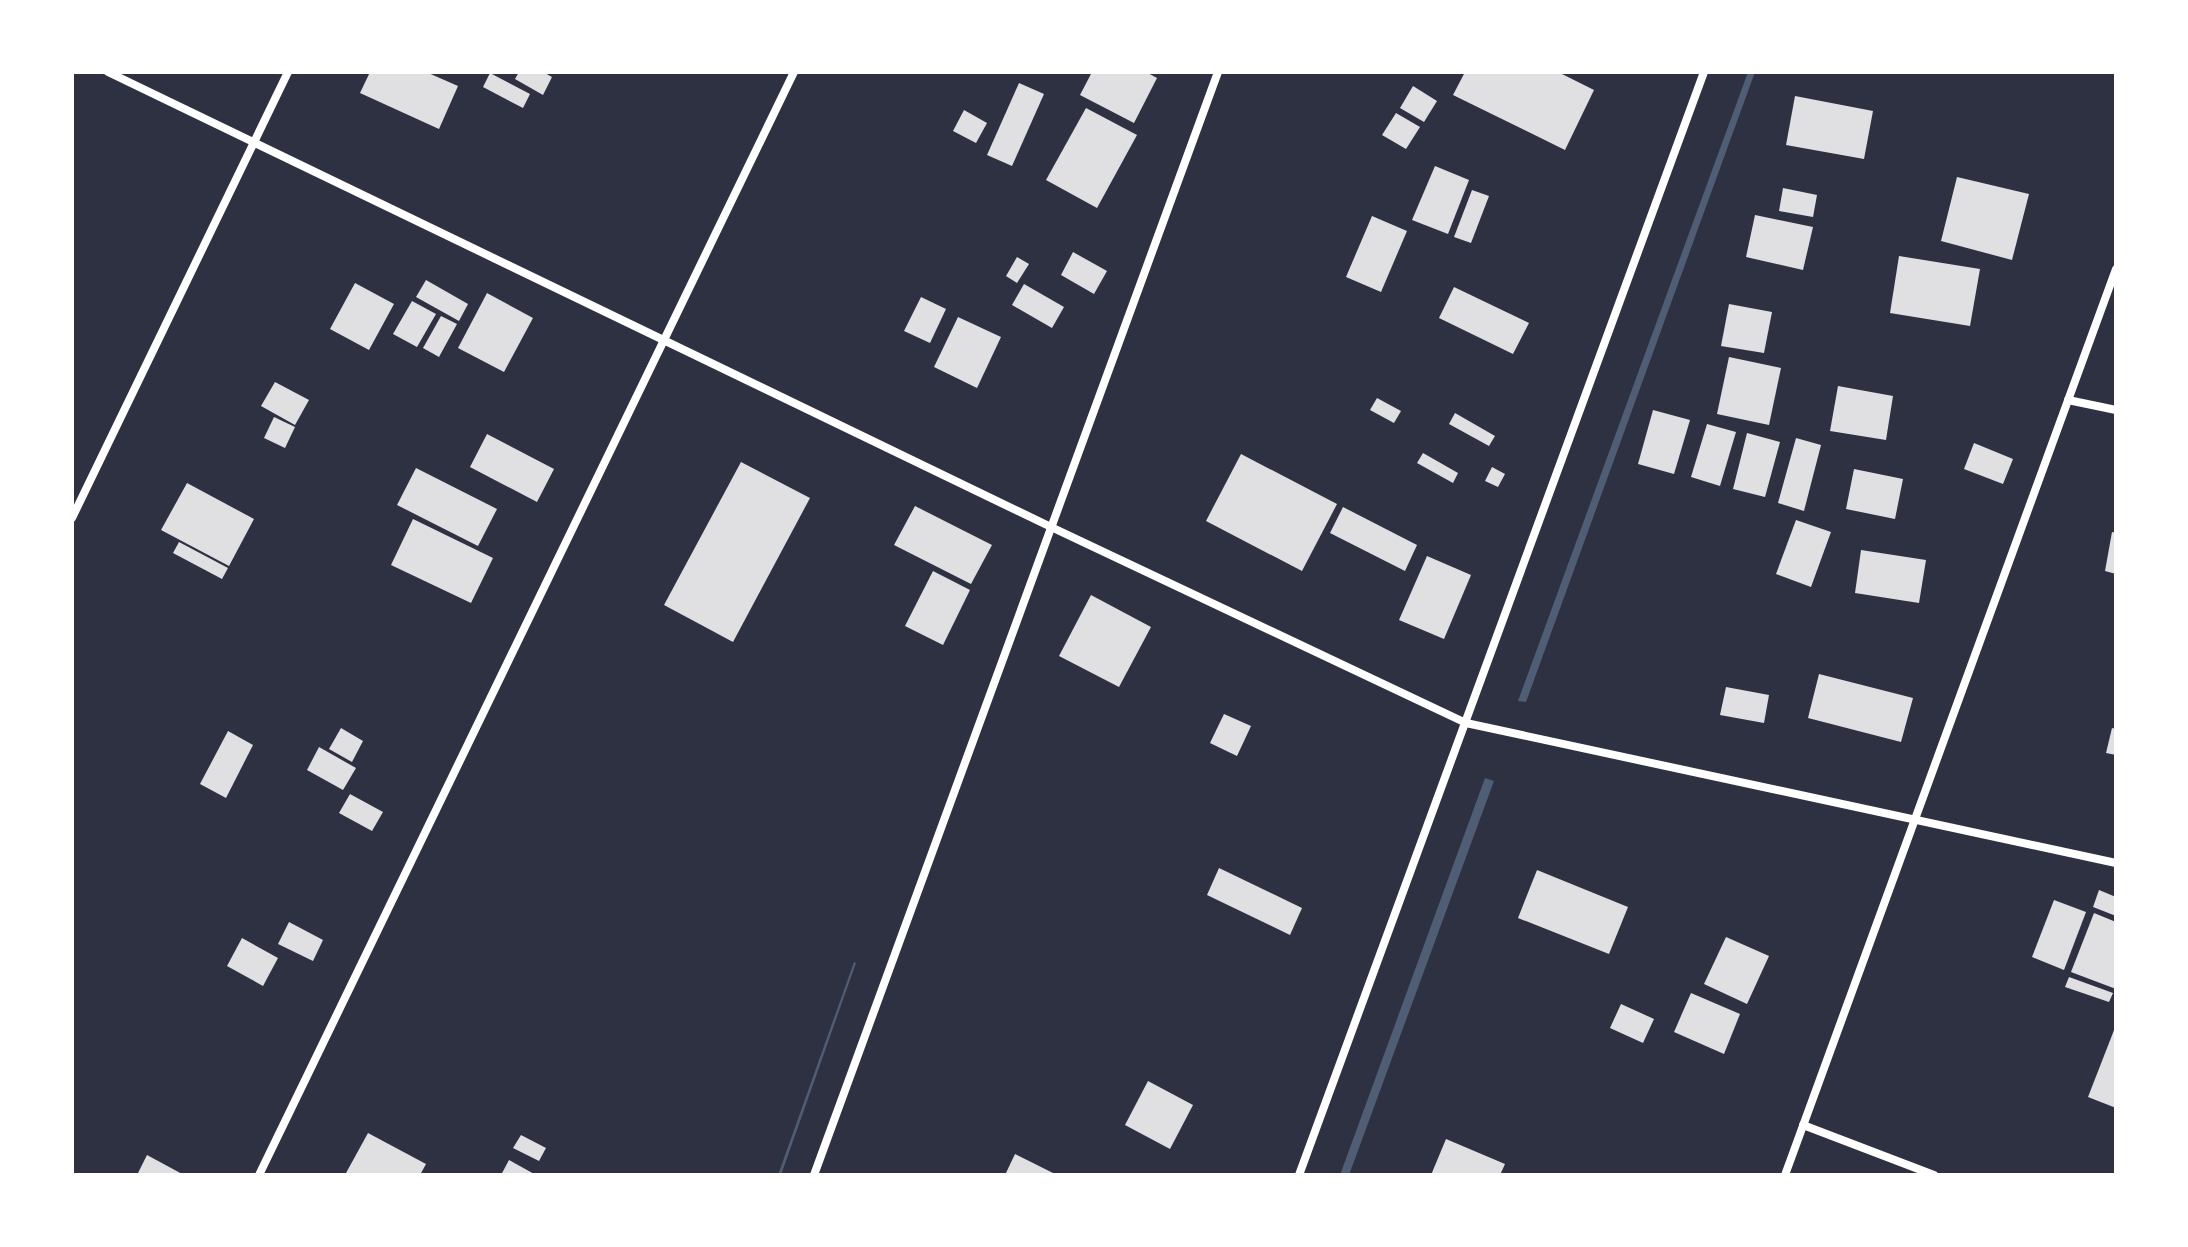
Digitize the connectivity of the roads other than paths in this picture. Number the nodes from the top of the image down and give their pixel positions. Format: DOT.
graph roads {
  1 [pos="108,72"];
  2 [pos="288,72"];
  3 [pos="794,72"];
  4 [pos="1218,72"];
  5 [pos="1704,72"];
  6 [pos="254,142"];
  7 [pos="2116,269"];
  8 [pos="664,340"];
  9 [pos="2068,400"];
  10 [pos="2116,410"];
  11 [pos="72,518"];
  12 [pos="1051,527"];
  13 [pos="1466,723"];
  14 [pos="1915,820"];
  15 [pos="2116,863"];
  16 [pos="1803,1125"];
  17 [pos="259,1175"];
  18 [pos="814,1175"];
  19 [pos="1299,1175"];
  20 [pos="1785,1175"];
  21 [pos="1934,1175"];
  1 -- 6 [label="street"];
  2 -- 6 [label="street"];
  3 -- 8 [label="street"];
  4 -- 12 [label="street"];
  5 -- 13 [label="street"];
  6 -- 8 [label="street"];
  6 -- 11 [label="street"];
  7 -- 9 [label="street"];
  8 -- 12 [label="street"];
  8 -- 17 [label="street"];
  9 -- 10 [label="street"];
  9 -- 14 [label="street"];
  12 -- 13 [label="street"];
  12 -- 18 [label="street"];
  13 -- 14 [label="street"];
  13 -- 19 [label="street"];
  14 -- 15 [label="street"];
  14 -- 16 [label="street"];
  16 -- 20 [label="street"];
  16 -- 21 [label="street"];
}
